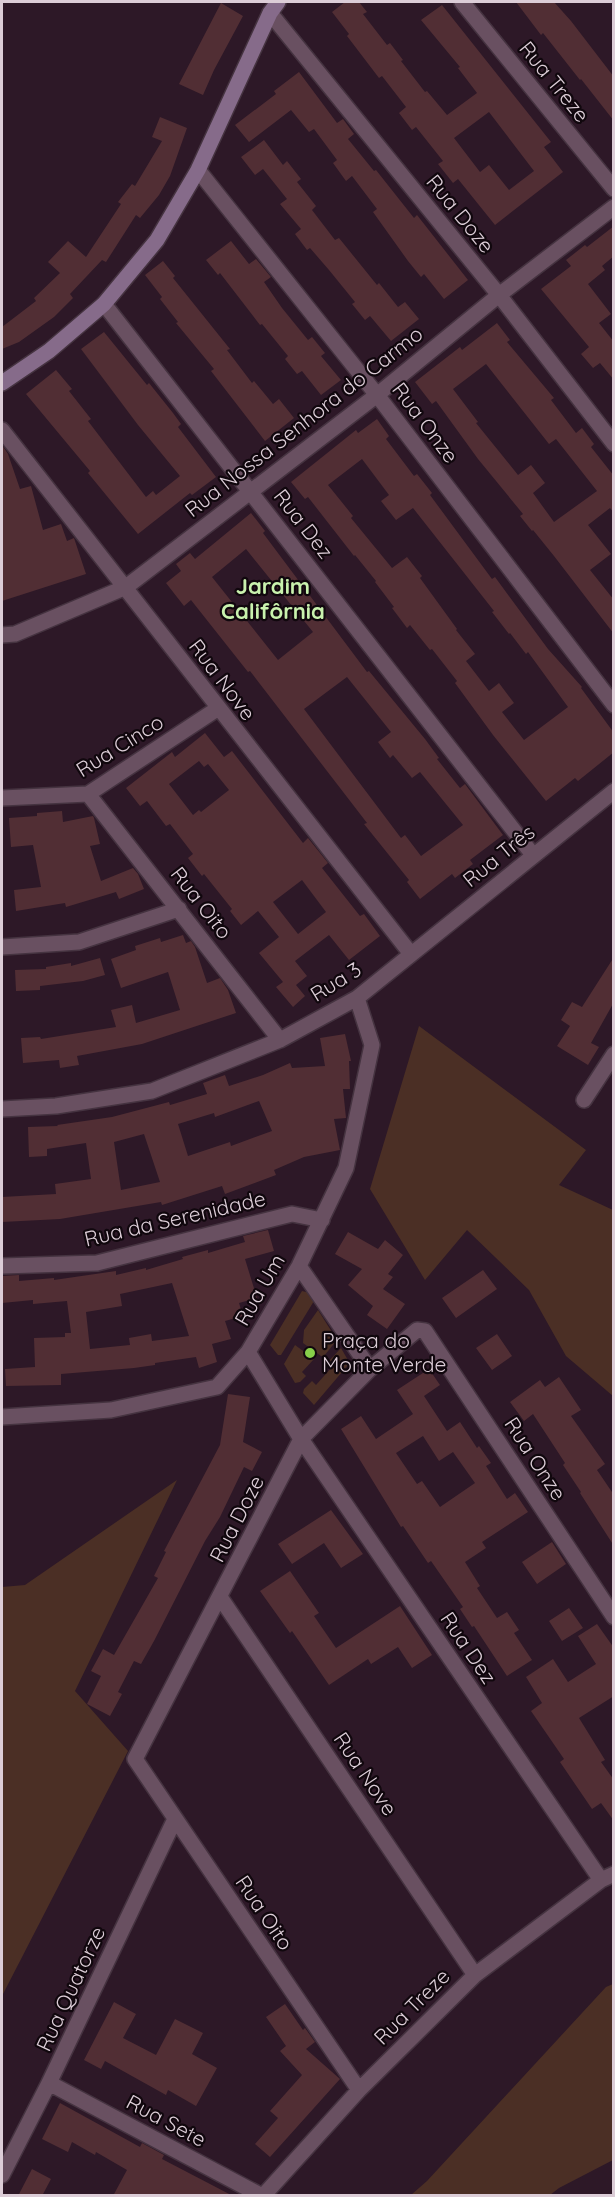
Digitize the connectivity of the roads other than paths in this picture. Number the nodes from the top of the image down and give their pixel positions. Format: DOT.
graph roads {
  1 [pos="462,2"];
  2 [pos="274,7"];
  3 [pos="198,170"];
  4 [pos="614,189"];
  5 [pos="614,207"];
  6 [pos="499,295"];
  7 [pos="104,304"];
  8 [pos="2,383"];
  9 [pos="377,395"];
  10 [pos="2,430"];
  11 [pos="614,444"];
  12 [pos="251,491"];
  13 [pos="126,587"];
  14 [pos="2,635"];
  15 [pos="614,705"];
  16 [pos="217,709"];
  17 [pos="614,790"];
  18 [pos="88,794"];
  19 [pos="2,798"];
  20 [pos="533,855"];
  21 [pos="179,909"];
  22 [pos="2,947"];
  23 [pos="411,954"];
  24 [pos="357,998"];
  25 [pos="280,1040"];
  26 [pos="614,1054"];
  27 [pos="584,1100"];
  28 [pos="2,1109"];
  29 [pos="322,1220"];
  30 [pos="2,1266"];
  31 [pos="299,1266"];
  32 [pos="417,1330"];
  33 [pos="248,1352"];
  34 [pos="370,1369"];
  35 [pos="2,1417"];
  36 [pos="301,1439"];
  37 [pos="220,1597"];
  38 [pos="614,1617"];
  39 [pos="135,1759"];
  40 [pos="175,1819"];
  41 [pos="607,1877"];
  42 [pos="475,1975"];
  43 [pos="49,2083"];
  44 [pos="359,2090"];
  45 [pos="2,2175"];
  46 [pos="262,2196"];
  1 -- 4 [label="street, Rua Treze"];
  2 -- 3 [label="street"];
  2 -- 6 [label="street, Rua Doze"];
  3 -- 7 [label="street"];
  3 -- 9 [label="street, Rua Onze"];
  5 -- 6 [label="street, Rua Nossa Senhora do Carmo"];
  6 -- 9 [label="street, Rua Nossa Senhora do Carmo"];
  6 -- 11 [label="street, Rua Doze"];
  7 -- 8 [label="street"];
  7 -- 12 [label="street, Rua Dez"];
  9 -- 12 [label="street, Rua Nossa Senhora do Carmo"];
  9 -- 15 [label="street, Rua Onze"];
  10 -- 13 [label="street, Rua Nove"];
  12 -- 13 [label="street, Rua Nossa Senhora do Carmo"];
  12 -- 20 [label="street, Rua Dez"];
  13 -- 14 [label="street, Rua Nossa Senhora do Carmo"];
  13 -- 16 [label="street, Rua Nove"];
  16 -- 18 [label="street, Rua Cinco"];
  16 -- 23 [label="street, Rua Nove"];
  17 -- 20 [label="street, Rua Três"];
  18 -- 19 [label="street, Rua Cinco"];
  18 -- 21 [label="street, Rua Oito"];
  20 -- 23 [label="street, Rua Três"];
  21 -- 22 [label="street"];
  21 -- 25 [label="street, Rua Oito"];
  23 -- 24 [label="street, Rua 3"];
  24 -- 25 [label="street, Rua 3"];
  24 -- 29 [label="street, Rua Um"];
  25 -- 28 [label="street, Rua 3"];
  26 -- 27 [label="street"];
  29 -- 30 [label="street, Rua da Serenidade"];
  29 -- 31 [label="street, Rua Um"];
  31 -- 33 [label="street, Rua Um"];
  31 -- 34 [label="street"];
  32 -- 34 [label="street, Rua Doze"];
  32 -- 38 [label="street, Rua Onze"];
  33 -- 35 [label="street, Rua Um"];
  33 -- 36 [label="street, Rua Dez"];
  34 -- 36 [label="street, Rua Doze"];
  36 -- 37 [label="street, Rua Doze"];
  36 -- 41 [label="street, Rua Dez"];
  37 -- 39 [label="street, Rua Doze"];
  37 -- 42 [label="street, Rua Nove"];
  39 -- 40 [label="street, Rua Oito"];
  40 -- 43 [label="street, Rua Quatorze"];
  40 -- 44 [label="street, Rua Oito"];
  41 -- 42 [label="street, Rua Treze"];
  42 -- 44 [label="street, Rua Treze"];
  43 -- 45 [label="street, Rua Quatorze"];
  43 -- 46 [label="street, Rua Sete"];
  44 -- 46 [label="street, Rua Treze"];
}
